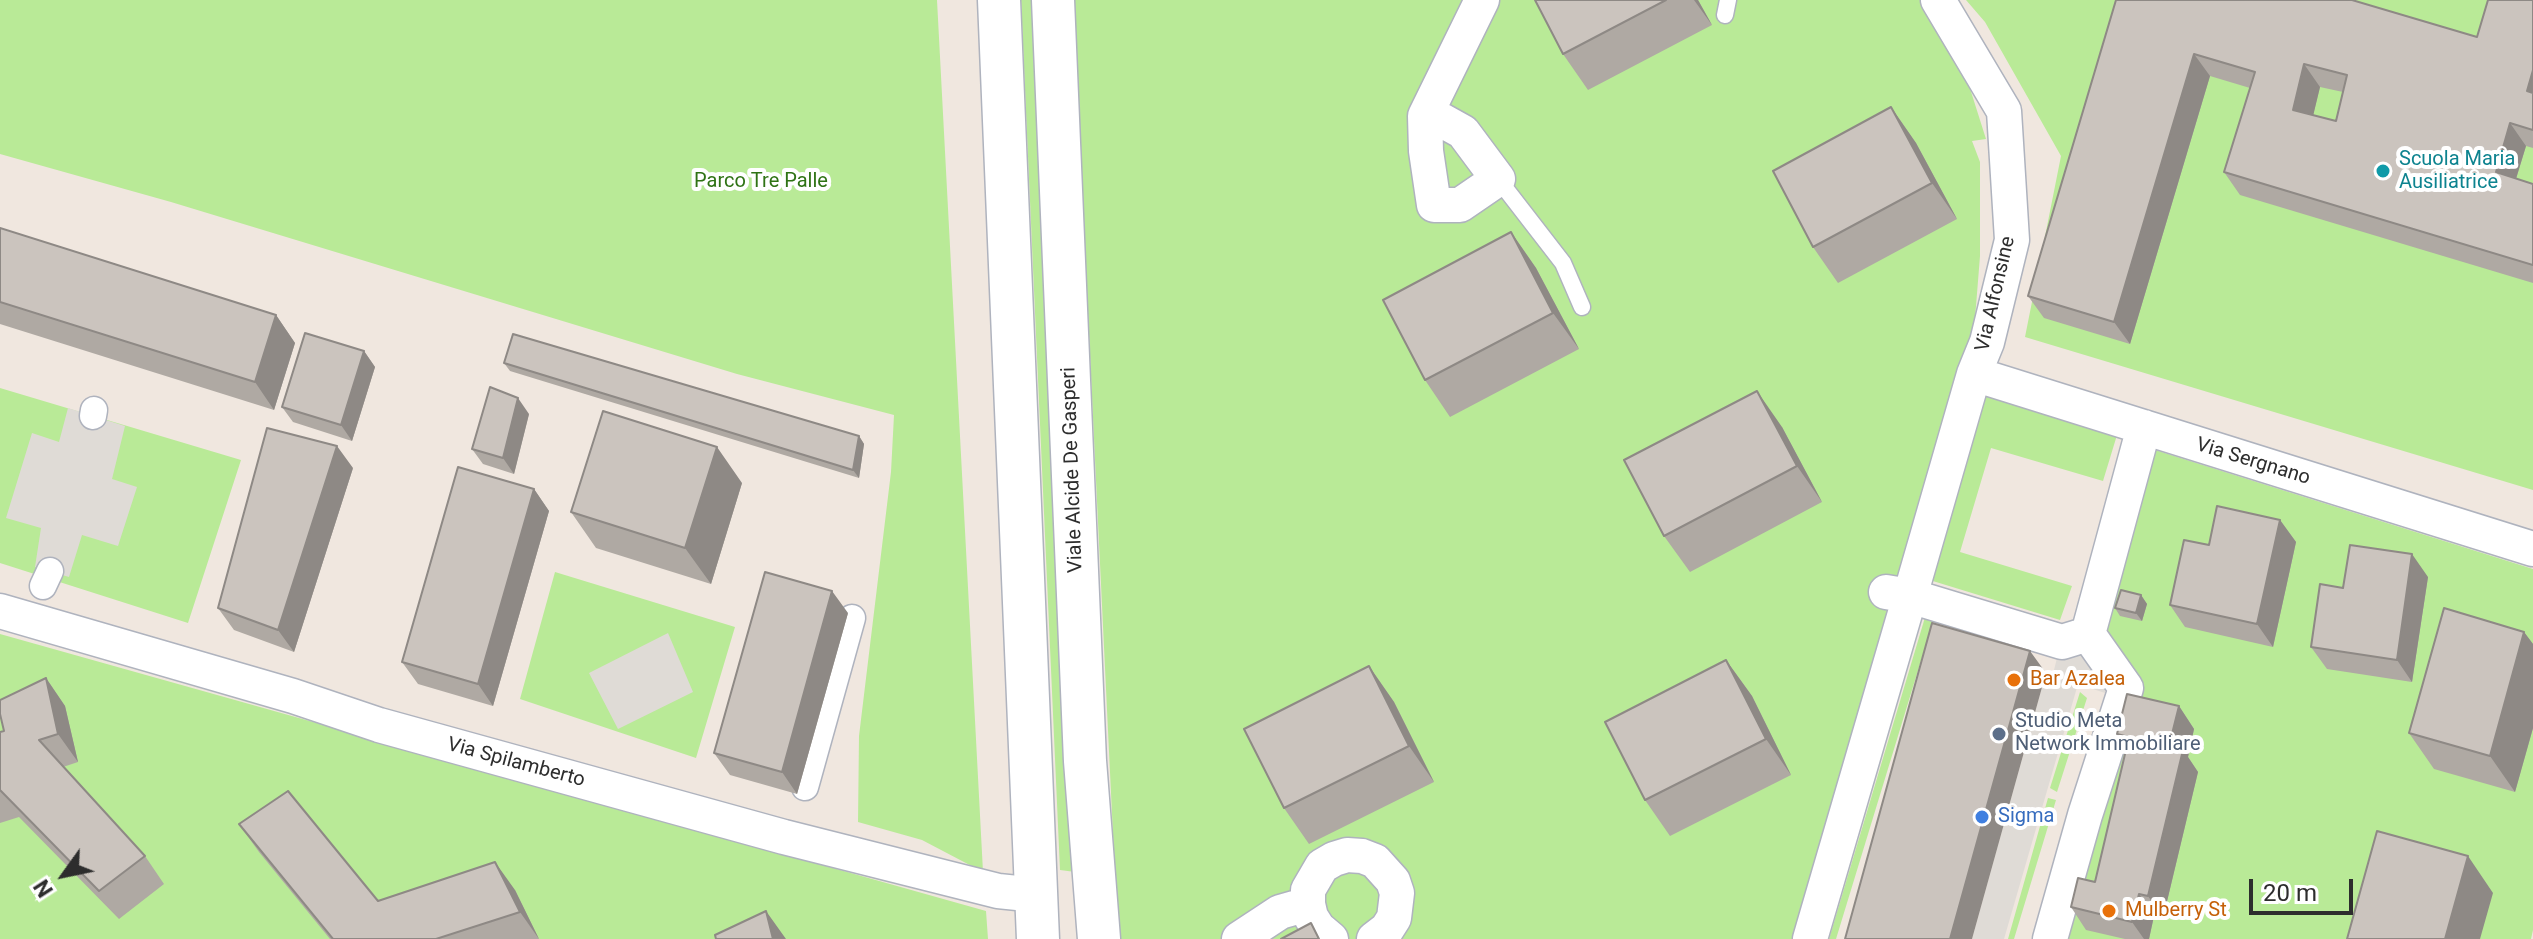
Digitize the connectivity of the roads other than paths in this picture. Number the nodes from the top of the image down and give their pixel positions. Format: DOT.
graph roads {
  1 [pos="999,0"];
  2 [pos="1053,0"];
  3 [pos="1482,0"];
  4 [pos="1938,0"];
  5 [pos="1427,112"];
  6 [pos="1498,179"];
  7 [pos="1582,307"];
  8 [pos="1974,374"];
  9 [pos="2144,427"];
  10 [pos="2533,549"];
  11 [pos="1898,594"];
  12 [pos="0,611"];
  13 [pos="852,618"];
  14 [pos="2088,634"];
  15 [pos="805,787"];
  16 [pos="1095,892"];
  17 [pos="1037,895"];
  18 [pos="1308,904"];
  19 [pos="1038,939"];
  20 [pos="1099,939"];
  21 [pos="1239,939"];
  22 [pos="1331,939"];
  23 [pos="1374,939"];
  24 [pos="1810,939"];
  25 [pos="2050,939"];
  1 -- 17 [label="street"];
  2 -- 16 [label="street, Viale Alcide De Gasperi"];
  3 -- 5 [label="street"];
  4 -- 8 [label="street, Via Alfonsine"];
  5 -- 6 [label="street"];
  5 -- 6 [label="street"];
  6 -- 7 [label="lane"];
  8 -- 9 [label="street, Via Sergnano"];
  8 -- 11 [label="street, Via Alfonsine"];
  9 -- 10 [label="street, Via Sergnano"];
  9 -- 14 [label="street"];
  11 -- 14 [label="street"];
  11 -- 24 [label="street, Via Alfonsine"];
  12 -- 17 [label="street, Via Spilamberto"];
  13 -- 15 [label="street"];
  14 -- 25 [label="street"];
  16 -- 17 [label="street"];
  16 -- 20 [label="street, Viale Alcide De Gasperi"];
  17 -- 19 [label="street"];
  18 -- 21 [label="street"];
  18 -- 22 [label="street"];
  18 -- 23 [label="street"];
}
